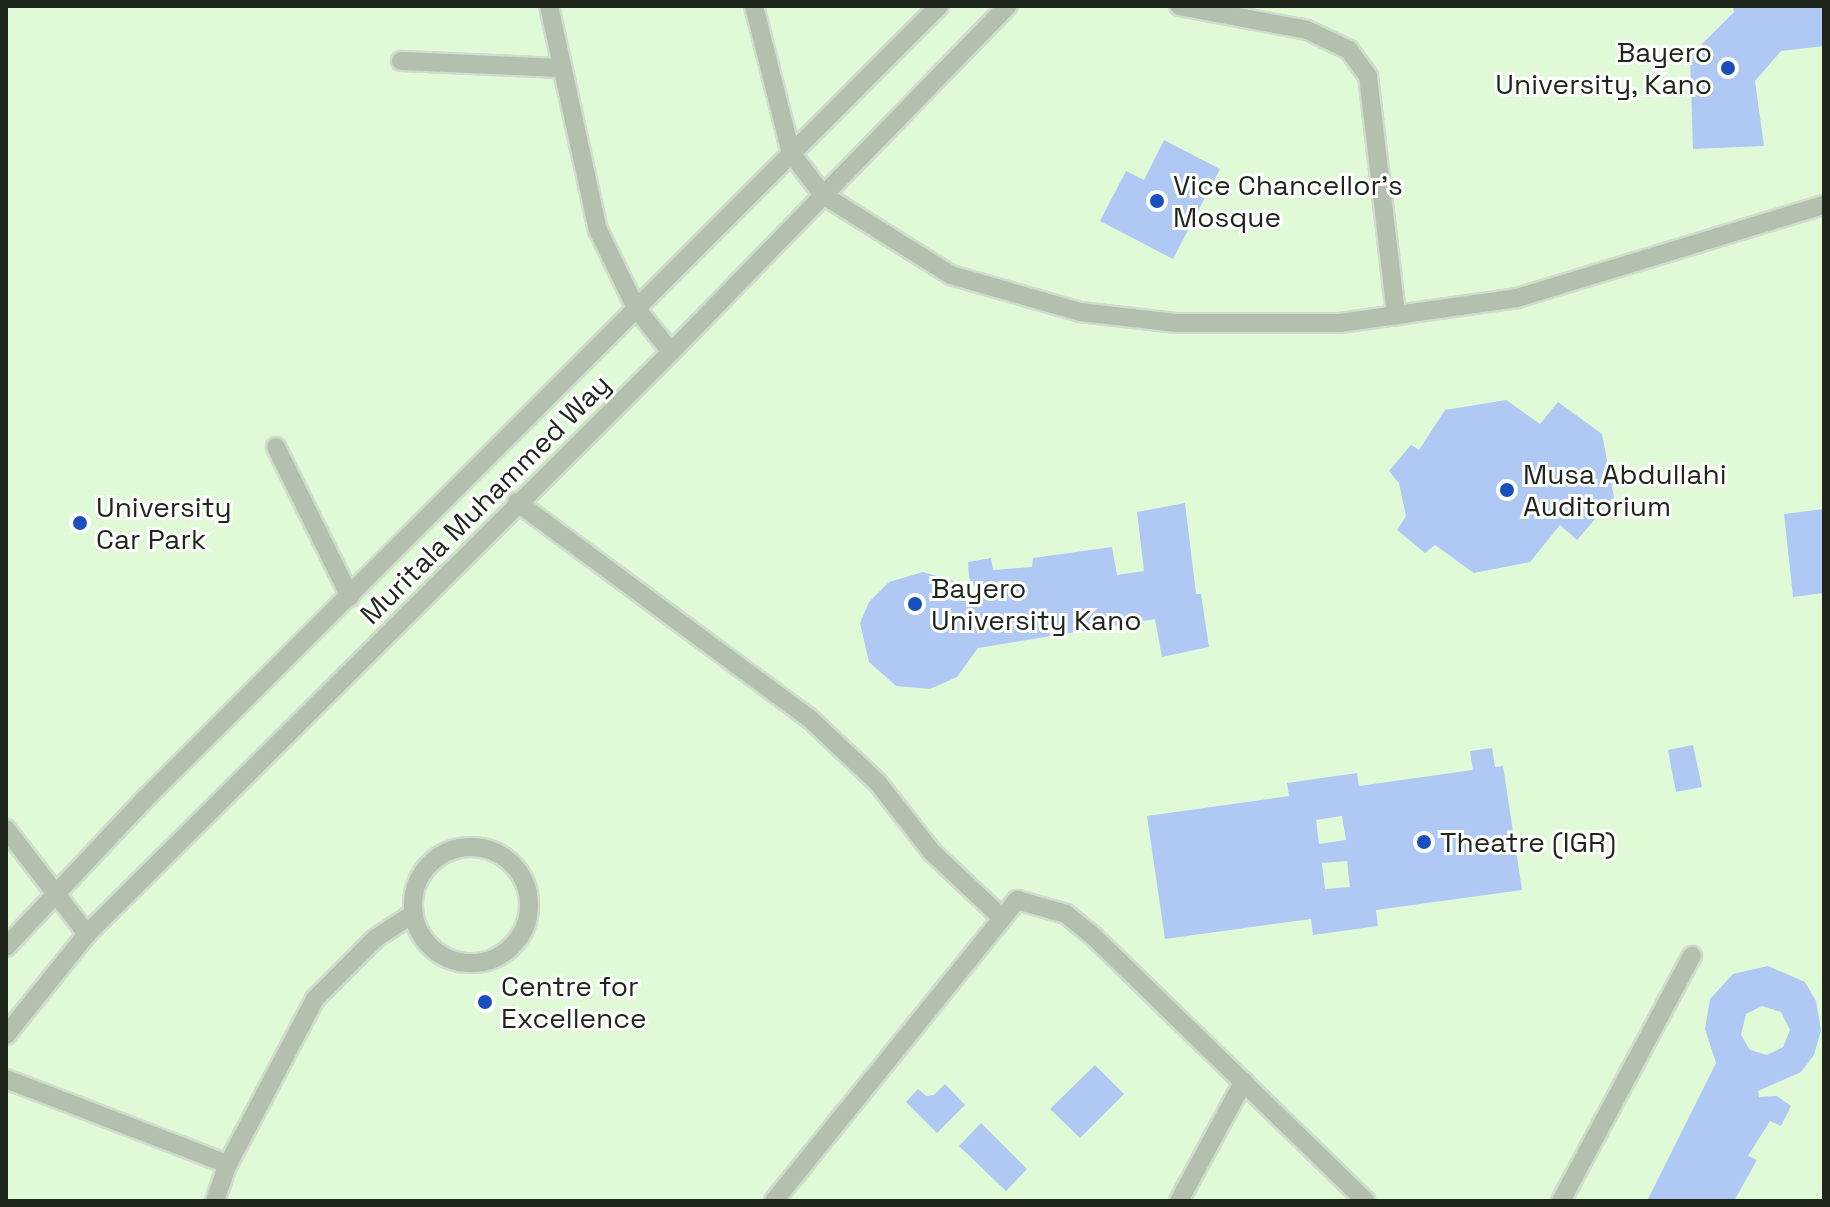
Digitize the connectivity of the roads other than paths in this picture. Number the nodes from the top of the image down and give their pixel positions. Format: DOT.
graph roads {
  1 [pos="549,6"];
  2 [pos="754,6"];
  3 [pos="939,6"];
  4 [pos="1008,6"];
  5 [pos="1179,6"];
  6 [pos="401,61"];
  7 [pos="562,68"];
  8 [pos="791,153"];
  9 [pos="823,195"];
  10 [pos="1824,205"];
  11 [pos="636,308"];
  12 [pos="1396,315"];
  13 [pos="671,352"];
  14 [pos="276,447"];
  15 [pos="517,502"];
  16 [pos="350,597"];
  17 [pos="6,829"];
  18 [pos="54,896"];
  19 [pos="413,914"];
  20 [pos="1001,917"];
  21 [pos="87,934"];
  22 [pos="6,947"];
  23 [pos="1692,956"];
  24 [pos="6,1035"];
  25 [pos="6,1079"];
  26 [pos="1244,1081"];
  27 [pos="228,1164"];
  28 [pos="215,1201"];
  29 [pos="774,1201"];
  30 [pos="1179,1201"];
  31 [pos="1366,1201"];
  32 [pos="1561,1201"];
  1 -- 7 [label="lane"];
  2 -- 8 [label="lane"];
  3 -- 8 [label="lane"];
  4 -- 9 [label="lane, Muritala Muhammed Way"];
  5 -- 12 [label="lane"];
  6 -- 7 [label="lane"];
  7 -- 11 [label="lane"];
  8 -- 9 [label="lane"];
  8 -- 11 [label="lane"];
  9 -- 12 [label="lane"];
  9 -- 13 [label="lane, Muritala Muhammed Way"];
  10 -- 12 [label="lane"];
  11 -- 13 [label="lane"];
  11 -- 16 [label="lane"];
  13 -- 15 [label="lane, Muritala Muhammed Way"];
  14 -- 16 [label="lane"];
  15 -- 20 [label="lane"];
  15 -- 21 [label="lane, Muritala Muhammed Way"];
  16 -- 18 [label="lane"];
  17 -- 18 [label="lane"];
  18 -- 21 [label="lane"];
  18 -- 22 [label="lane"];
  19 -- 19 [label="lane"];
  19 -- 27 [label="lane"];
  20 -- 26 [label="lane"];
  20 -- 29 [label="lane"];
  21 -- 24 [label="lane, Muritala Muhammed Way"];
  23 -- 32 [label="lane"];
  25 -- 27 [label="lane"];
  26 -- 30 [label="lane"];
  26 -- 31 [label="lane"];
  27 -- 28 [label="lane"];
}
